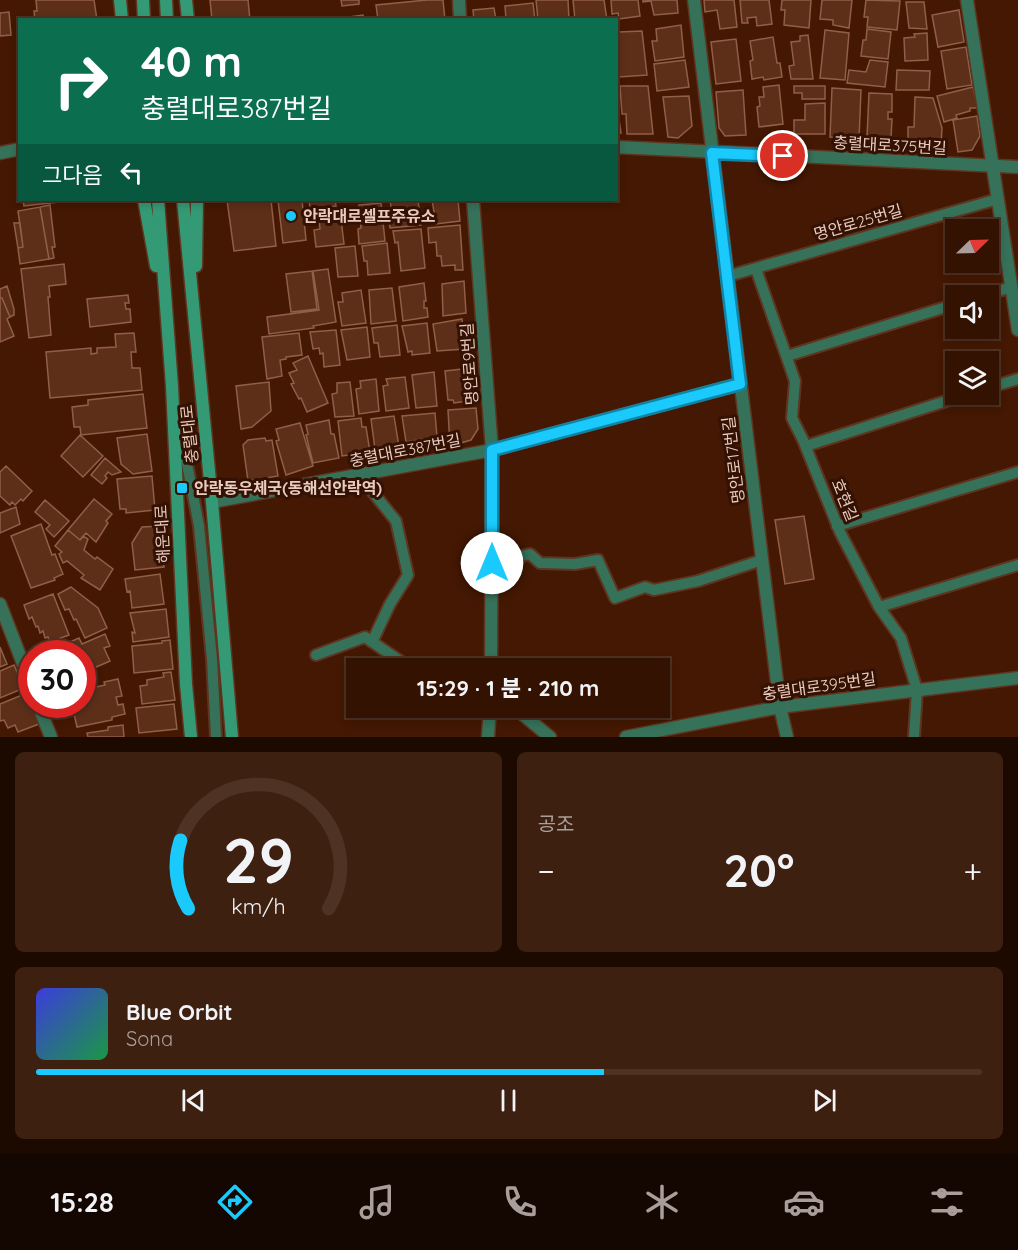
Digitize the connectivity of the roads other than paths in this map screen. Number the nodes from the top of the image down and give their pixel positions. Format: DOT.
graph roads {
  1 [pos="120,0"];
  2 [pos="142,0"];
  3 [pos="166,0"];
  4 [pos="186,0"];
  5 [pos="459,0"];
  6 [pos="694,0"];
  7 [pos="967,0"];
  8 [pos="122,18"];
  9 [pos="144,18"];
  10 [pos="167,18"];
  11 [pos="188,18"];
  12 [pos="460,18"];
  13 [pos="618,147"];
  14 [pos="18,149"];
  15 [pos="0,153"];
  16 [pos="712,153"];
  17 [pos="993,166"];
  18 [pos="1018,167"];
  19 [pos="998,199"];
  20 [pos="144,201"];
  21 [pos="158,201"];
  22 [pos="183,201"];
  23 [pos="197,201"];
  24 [pos="473,201"];
  25 [pos="756,269"];
  26 [pos="728,276"];
  27 [pos="1011,287"];
  28 [pos="999,291"];
  29 [pos="945,307"];
  30 [pos="194,327"];
  31 [pos="167,329"];
  32 [pos="1018,330"];
  33 [pos="787,356"];
  34 [pos="1018,379"];
  35 [pos="740,384"];
  36 [pos="999,385"];
  37 [pos="172,386"];
  38 [pos="945,401"];
  39 [pos="806,446"];
  40 [pos="492,450"];
  41 [pos="1018,472"];
  42 [pos="359,475"];
  43 [pos="212,502"];
  44 [pos="837,526"];
  45 [pos="762,560"];
  46 [pos="492,563"];
  47 [pos="1018,565"];
  48 [pos="0,604"];
  49 [pos="879,607"];
  50 [pos="372,642"];
  51 [pos="18,651"];
  52 [pos="316,655"];
  53 [pos="396,658"];
  54 [pos="491,658"];
  55 [pos="1018,678"];
  56 [pos="917,690"];
  57 [pos="780,706"];
  58 [pos="44,718"];
  59 [pos="489,718"];
  60 [pos="527,718"];
  61 [pos="51,737"];
  62 [pos="191,737"];
  63 [pos="216,737"];
  64 [pos="232,737"];
  65 [pos="488,737"];
  66 [pos="550,737"];
  67 [pos="626,737"];
  68 [pos="787,737"];
  69 [pos="914,737"];
  1 -- 8 [label="main road"];
  2 -- 9 [label="main road"];
  3 -- 10 [label="main road"];
  4 -- 11 [label="main road"];
  5 -- 12 [label="street"];
  6 -- 16 [label="street, 명안로17번길"];
  7 -- 17 [label="street"];
  13 -- 16 [label="street, 충렬대로375번길"];
  14 -- 15 [label="street"];
  16 -- 17 [label="street, 충렬대로375번길"];
  16 -- 26 [label="street, 명안로17번길"];
  17 -- 18 [label="street, 충렬대로375번길"];
  17 -- 19 [label="street"];
  19 -- 25 [label="lane, 명안로25번길"];
  19 -- 27 [label="street"];
  20 -- 31 [label="main road"];
  21 -- 31 [label="main road"];
  22 -- 30 [label="main road, 충렬대로"];
  23 -- 30 [label="main road"];
  24 -- 40 [label="street, 명안로9번길"];
  25 -- 26 [label="lane, 명안로25번길"];
  25 -- 33 [label="lane, 호현길"];
  26 -- 35 [label="street, 명안로17번길"];
  27 -- 28 [label="lane"];
  27 -- 32 [label="street"];
  29 -- 33 [label="lane"];
  30 -- 43 [label="main road, 충렬대로"];
  31 -- 37 [label="main road, 해운대로"];
  33 -- 39 [label="lane, 호현길"];
  34 -- 36 [label="lane"];
  35 -- 40 [label="street, 충렬대로387번길"];
  35 -- 45 [label="street, 명안로17번길"];
  37 -- 62 [label="main road, 해운대로"];
  37 -- 63 [label="lane"];
  38 -- 39 [label="lane"];
  39 -- 44 [label="lane, 호현길"];
  40 -- 42 [label="street, 충렬대로387번길"];
  40 -- 46 [label="street, 명안로9번길"];
  41 -- 44 [label="lane"];
  42 -- 43 [label="street, 충렬대로387번길"];
  42 -- 50 [label="lane"];
  43 -- 64 [label="main road, 충렬대로"];
  44 -- 49 [label="lane, 호현길"];
  45 -- 46 [label="lane"];
  45 -- 57 [label="street, 명안로17번길"];
  46 -- 54 [label="street, 명안로9번길"];
  47 -- 49 [label="lane"];
  48 -- 51 [label="street"];
  49 -- 56 [label="lane, 호현길"];
  50 -- 52 [label="lane"];
  50 -- 53 [label="lane"];
  55 -- 56 [label="street, 충렬대로395번길"];
  56 -- 57 [label="street, 충렬대로395번길"];
  56 -- 69 [label="lane, 호현길"];
  57 -- 67 [label="street, 충렬대로395번길"];
  57 -- 68 [label="street, 명안로17번길"];
  58 -- 61 [label="street"];
  59 -- 65 [label="street"];
  60 -- 66 [label="street"];
}
